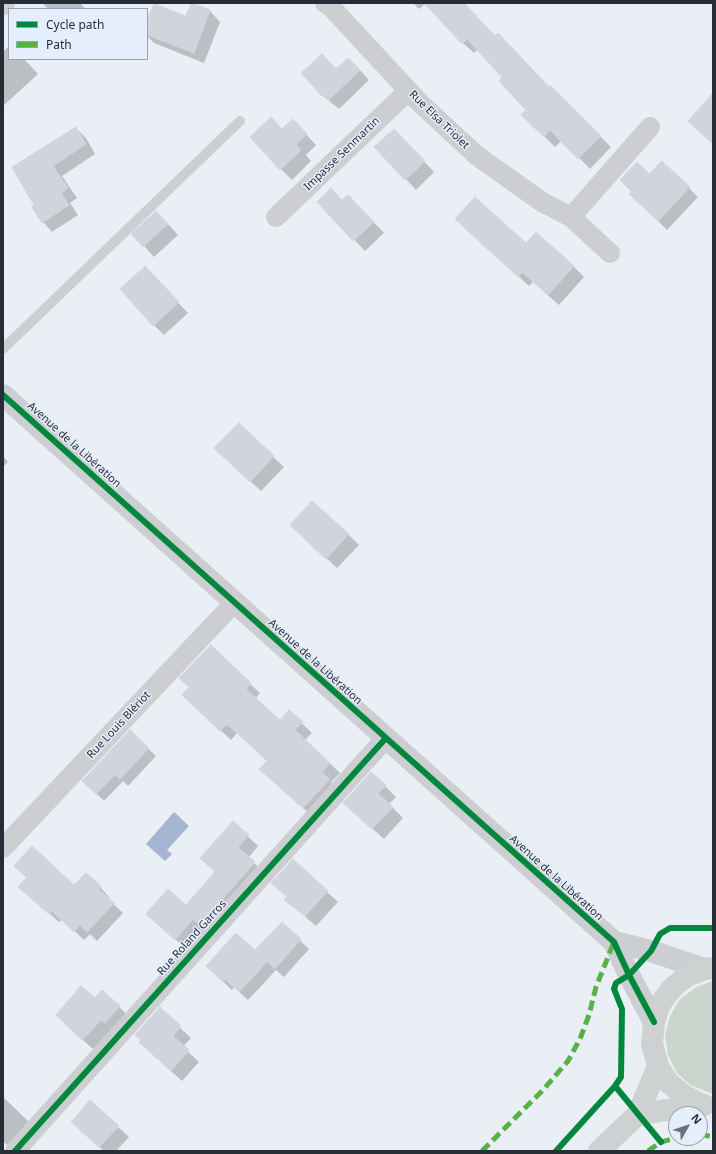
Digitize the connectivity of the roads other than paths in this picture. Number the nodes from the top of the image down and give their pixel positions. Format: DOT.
graph roads {
  1 [pos="325,3"];
  2 [pos="408,91"];
  3 [pos="240,120"];
  4 [pos="650,127"];
  5 [pos="276,217"];
  6 [pos="572,217"];
  7 [pos="610,253"];
  8 [pos="3,349"];
  9 [pos="3,395"];
  10 [pos="235,602"];
  11 [pos="385,739"];
  12 [pos="3,848"];
  13 [pos="614,942"];
  14 [pos="709,969"];
  15 [pos="654,1022"];
  16 [pos="658,1066"];
  17 [pos="706,1105"];
  18 [pos="638,1114"];
  19 [pos="14,1151"];
  20 [pos="599,1151"];
  1 -- 2 [label="street, Rue Elsa Triolet"];
  2 -- 5 [label="street, Impasse Senmartin"];
  2 -- 6 [label="street, Rue Elsa Triolet"];
  3 -- 8 [label="lane"];
  4 -- 6 [label="street"];
  6 -- 7 [label="street, Rue Elsa Triolet"];
  9 -- 10 [label="street, Avenue de la Libération"];
  10 -- 11 [label="street, Avenue de la Libération"];
  10 -- 12 [label="street, Rue Louis Blériot"];
  11 -- 13 [label="street, Avenue de la Libération"];
  11 -- 19 [label="street, Rue Roland Garros"];
  13 -- 14 [label="street"];
  13 -- 15 [label="street"];
  14 -- 15 [label="main road"];
  15 -- 16 [label="main road"];
  16 -- 17 [label="main road"];
  16 -- 18 [label="main road"];
  17 -- 18 [label="main road"];
  18 -- 20 [label="main road"];
}
